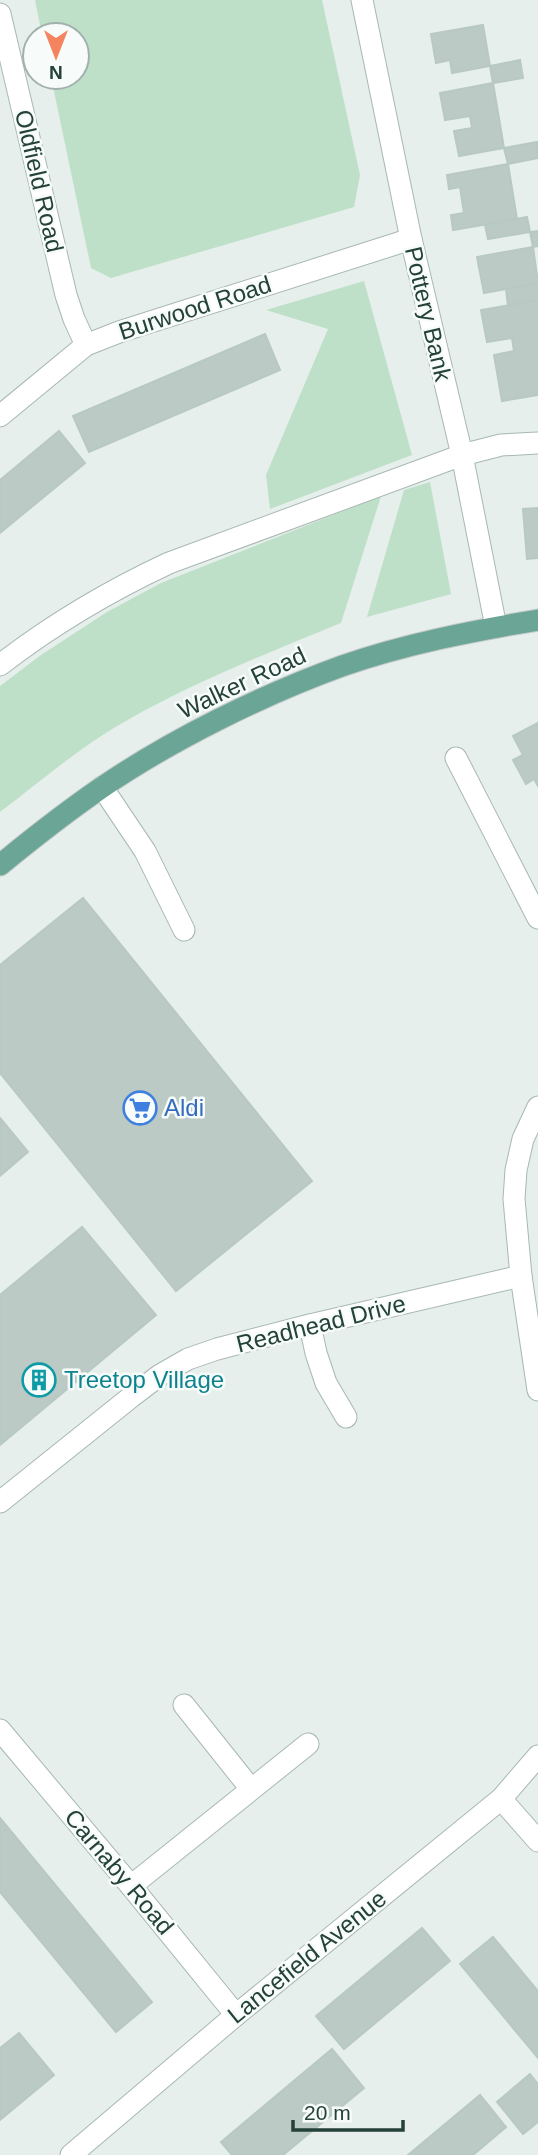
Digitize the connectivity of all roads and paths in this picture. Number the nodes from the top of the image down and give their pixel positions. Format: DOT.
graph roads {
  1 [pos="362,0"];
  2 [pos="0,14"];
  3 [pos="411,239"];
  4 [pos="86,345"];
  5 [pos="0,416"];
  6 [pos="538,443"];
  7 [pos="462,455"];
  8 [pos="538,621"];
  9 [pos="496,627"];
  10 [pos="0,665"];
  11 [pos="456,758"];
  12 [pos="102,787"];
  13 [pos="0,865"];
  14 [pos="538,918"];
  15 [pos="184,930"];
  16 [pos="538,1107"];
  17 [pos="521,1276"];
  18 [pos="310,1325"];
  19 [pos="538,1390"];
  20 [pos="346,1417"];
  21 [pos="0,1502"];
  22 [pos="184,1705"];
  23 [pos="0,1730"];
  24 [pos="307,1744"];
  25 [pos="538,1756"];
  26 [pos="251,1789"];
  27 [pos="501,1799"];
  28 [pos="538,1841"];
  29 [pos="131,1886"];
  30 [pos="236,2015"];
  31 [pos="71,2155"];
  1 -- 3 [label="street, Pottery Bank"];
  2 -- 4 [label="street, Oldfield Road"];
  3 -- 4 [label="street, Burwood Road"];
  3 -- 7 [label="street, Pottery Bank"];
  4 -- 5 [label="street, Burwood Road"];
  6 -- 7 [label="street"];
  7 -- 9 [label="street, Pottery Bank"];
  7 -- 10 [label="street"];
  8 -- 9 [label="main road, Walker Road"];
  9 -- 12 [label="main road, Walker Road"];
  11 -- 14 [label="street"];
  12 -- 13 [label="main road, Walker Road"];
  12 -- 15 [label="street"];
  16 -- 17 [label="street"];
  17 -- 18 [label="street, Readhead Drive"];
  17 -- 19 [label="street"];
  18 -- 20 [label="street"];
  18 -- 21 [label="street, Readhead Drive"];
  22 -- 26 [label="street"];
  23 -- 29 [label="street, Carnaby Road"];
  24 -- 26 [label="street"];
  25 -- 27 [label="street, Lancefield Avenue"];
  26 -- 29 [label="street"];
  27 -- 28 [label="street"];
  27 -- 30 [label="street, Lancefield Avenue"];
  29 -- 30 [label="street, Carnaby Road"];
  30 -- 31 [label="street, Lancefield Avenue"];
}
